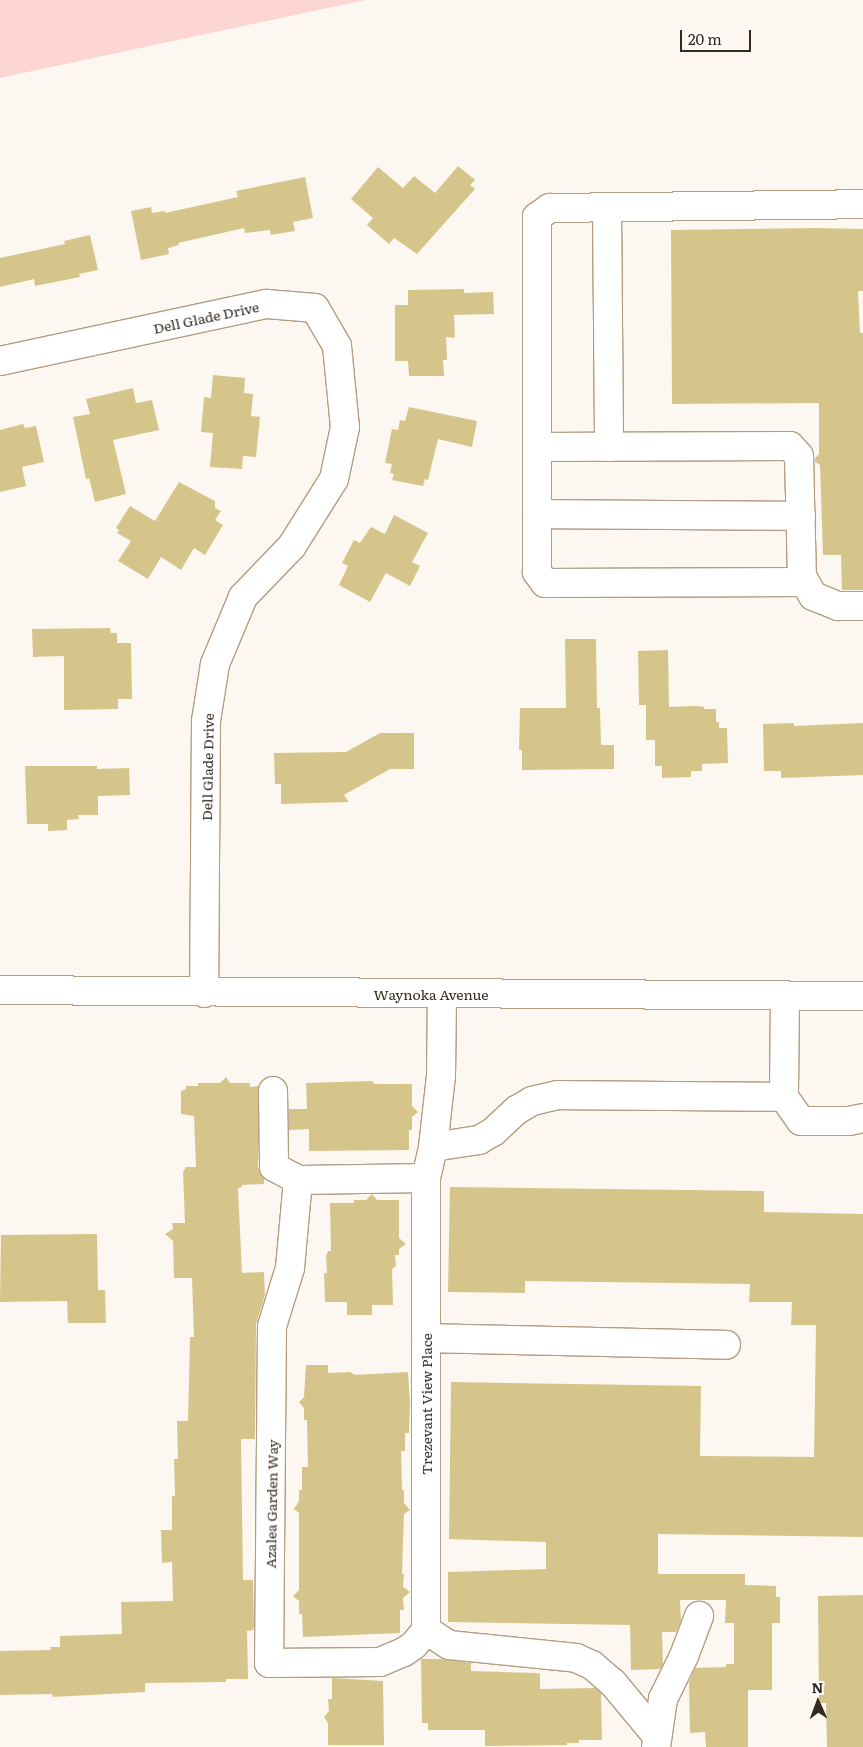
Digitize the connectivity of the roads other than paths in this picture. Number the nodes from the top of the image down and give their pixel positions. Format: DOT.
graph roads {
  1 [pos="863,204"];
  2 [pos="607,207"];
  3 [pos="0,361"];
  4 [pos="537,447"];
  5 [pos="609,447"];
  6 [pos="537,514"];
  7 [pos="801,516"];
  8 [pos="805,582"];
  9 [pos="863,606"];
  10 [pos="0,990"];
  11 [pos="204,992"];
  12 [pos="442,994"];
  13 [pos="785,996"];
  14 [pos="863,996"];
  15 [pos="273,1091"];
  16 [pos="784,1097"];
  17 [pos="863,1118"];
  18 [pos="433,1147"];
  19 [pos="426,1178"];
  20 [pos="298,1180"];
  21 [pos="426,1338"];
  22 [pos="726,1345"];
  23 [pos="699,1616"];
  24 [pos="426,1630"];
  25 [pos="657,1741"];
  1 -- 2 [label="street"];
  2 -- 4 [label="street"];
  2 -- 5 [label="street"];
  3 -- 11 [label="street, Dell Glade Drive"];
  4 -- 5 [label="street"];
  4 -- 6 [label="street"];
  5 -- 7 [label="street"];
  6 -- 7 [label="street"];
  6 -- 8 [label="street"];
  7 -- 8 [label="street"];
  8 -- 9 [label="street"];
  10 -- 11 [label="street, Waynoka Avenue"];
  11 -- 12 [label="street, Waynoka Avenue"];
  12 -- 13 [label="street, Waynoka Avenue"];
  12 -- 18 [label="street"];
  13 -- 14 [label="street, Waynoka Avenue"];
  13 -- 16 [label="street"];
  15 -- 20 [label="street"];
  16 -- 17 [label="street"];
  16 -- 18 [label="street"];
  18 -- 19 [label="street"];
  19 -- 20 [label="street"];
  19 -- 21 [label="street, Trezevant View Place"];
  20 -- 24 [label="street, Azalea Garden Way"];
  21 -- 22 [label="street"];
  21 -- 24 [label="street, Trezevant View Place"];
  23 -- 25 [label="street"];
  24 -- 25 [label="street"];
}
